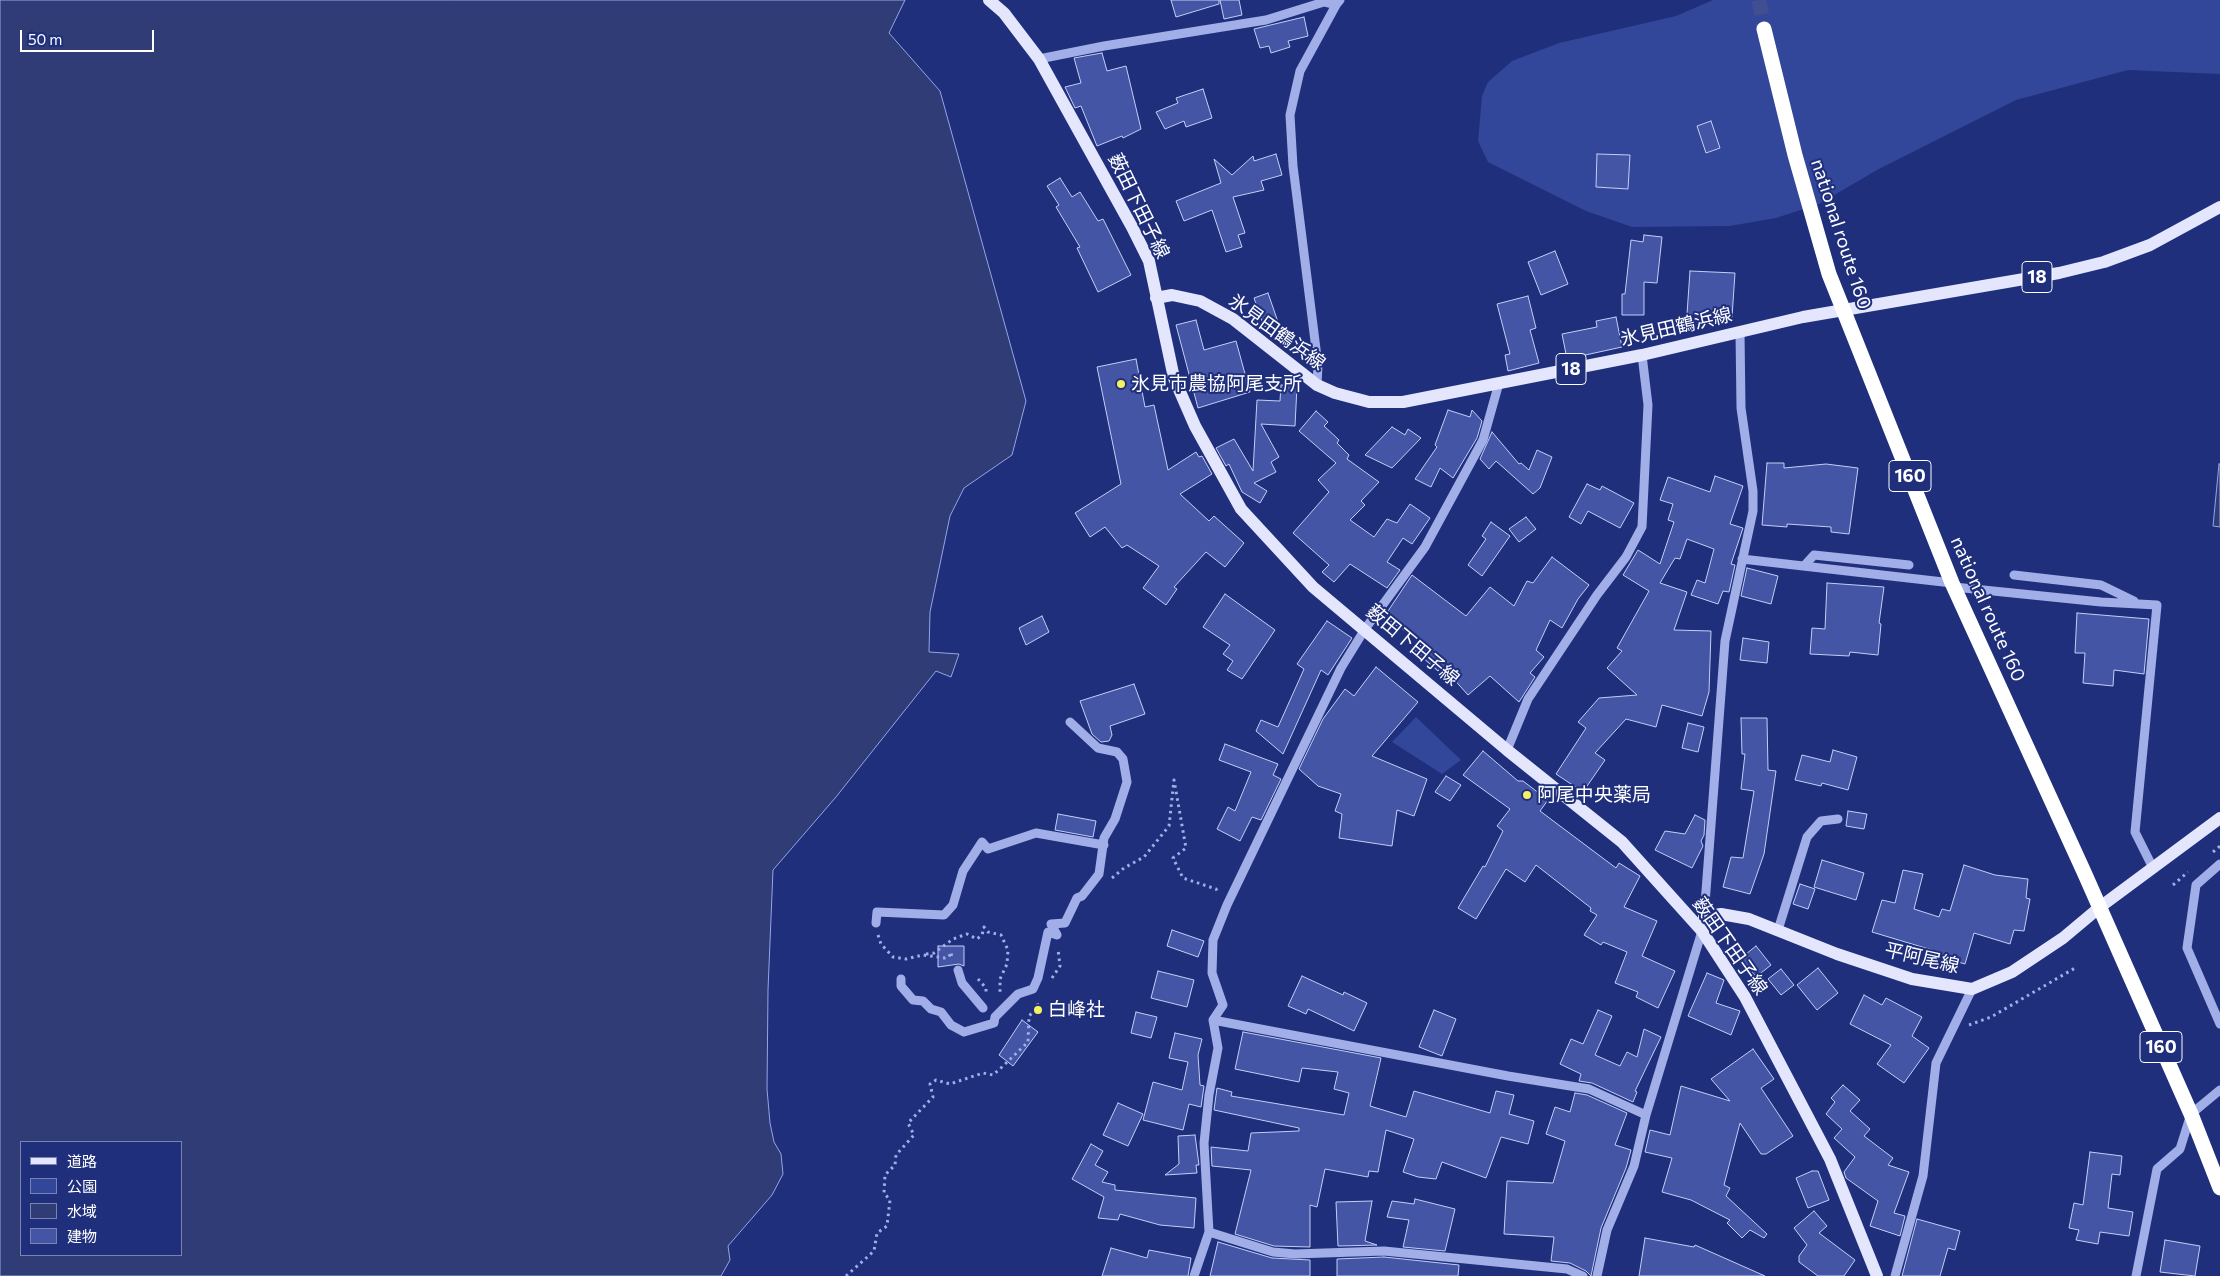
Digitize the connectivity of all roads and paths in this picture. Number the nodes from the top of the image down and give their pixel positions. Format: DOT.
graph roads {
  1 [pos="988,0"];
  2 [pos="1338,2"];
  3 [pos="1764,29"];
  4 [pos="1039,59"];
  5 [pos="2220,207"];
  6 [pos="1156,298"];
  7 [pos="1843,309"];
  8 [pos="1740,332"];
  9 [pos="1642,355"];
  10 [pos="1499,383"];
  11 [pos="1317,385"];
  12 [pos="1742,559"];
  13 [pos="1909,565"];
  14 [pos="1804,566"];
  15 [pos="2014,575"];
  16 [pos="1953,585"];
  17 [pos="2138,603"];
  18 [pos="1365,629"];
  19 [pos="1070,722"];
  20 [pos="1507,750"];
  21 [pos="2220,818"];
  22 [pos="1838,819"];
  23 [pos="1104,846"];
  24 [pos="2220,864"];
  25 [pos="2153,868"];
  26 [pos="2100,908"];
  27 [pos="1704,917"];
  28 [pos="876,923"];
  29 [pos="1778,930"];
  30 [pos="1702,931"];
  31 [pos="923,955"];
  32 [pos="2075,968"];
  33 [pos="958,970"];
  34 [pos="901,979"];
  35 [pos="1972,989"];
  36 [pos="1007,996"];
  37 [pos="983,1008"];
  38 [pos="1212,1020"];
  39 [pos="2220,1024"];
  40 [pos="1952,1030"];
  41 [pos="2220,1090"];
  42 [pos="2191,1114"];
  43 [pos="1646,1115"];
  44 [pos="2220,1188"];
  45 [pos="1209,1232"];
  46 [pos="1194,1276"];
  47 [pos="1584,1276"];
  48 [pos="1596,1276"];
  49 [pos="1877,1276"];
  50 [pos="1895,1276"];
  51 [pos="2136,1276"];
  1 -- 4 [label="main road, 薮田下田子線"];
  2 -- 4 [label="street"];
  2 -- 11 [label="street"];
  3 -- 7 [label="highway, national route 160 / 160"];
  4 -- 6 [label="main road, 薮田下田子線"];
  5 -- 7 [label="main road, 氷見田鶴浜線 / 18"];
  6 -- 11 [label="main road, 氷見田鶴浜線 / 18"];
  6 -- 18 [label="main road, 薮田下田子線"];
  7 -- 8 [label="main road, 氷見田鶴浜線 / 18"];
  7 -- 16 [label="highway, national route 160 / 160"];
  8 -- 9 [label="main road, 氷見田鶴浜線 / 18"];
  8 -- 12 [label="street"];
  9 -- 10 [label="main road, 氷見田鶴浜線 / 18"];
  9 -- 20 [label="street"];
  10 -- 11 [label="main road, 氷見田鶴浜線 / 18"];
  10 -- 18 [label="street"];
  12 -- 14 [label="street"];
  12 -- 27 [label="street"];
  13 -- 14 [label="street"];
  14 -- 16 [label="street"];
  15 -- 17 [label="street"];
  16 -- 17 [label="street"];
  16 -- 26 [label="highway, national route 160 / 160"];
  17 -- 25 [label="street"];
  18 -- 20 [label="main road, 薮田下田子線"];
  18 -- 38 [label="street"];
  19 -- 23 [label="street"];
  20 -- 30 [label="main road, 薮田下田子線"];
  21 -- 25 [label="main road, 平阿尾線"];
  22 -- 29 [label="street"];
  23 -- 28 [label="street"];
  23 -- 34 [label="street"];
  24 -- 39 [label="street"];
  25 -- 26 [label="main road, 平阿尾線"];
  26 -- 35 [label="main road, 平阿尾線"];
  26 -- 42 [label="highway, national route 160 / 160"];
  27 -- 29 [label="main road, 平阿尾線"];
  27 -- 30 [label="main road"];
  28 -- 31 [label="path"];
  29 -- 35 [label="main road, 平阿尾線"];
  30 -- 43 [label="street"];
  30 -- 49 [label="main road, 薮田下田子線"];
  31 -- 33 [label="path"];
  31 -- 36 [label="path"];
  32 -- 40 [label="path"];
  33 -- 37 [label="street"];
  33 -- 37 [label="path"];
  35 -- 40 [label="street"];
  38 -- 43 [label="street"];
  38 -- 45 [label="street"];
  40 -- 50 [label="street"];
  41 -- 42 [label="street"];
  42 -- 44 [label="highway, national route 160 / 160"];
  42 -- 51 [label="street"];
  43 -- 48 [label="street"];
  45 -- 46 [label="street"];
  45 -- 47 [label="street"];
}
